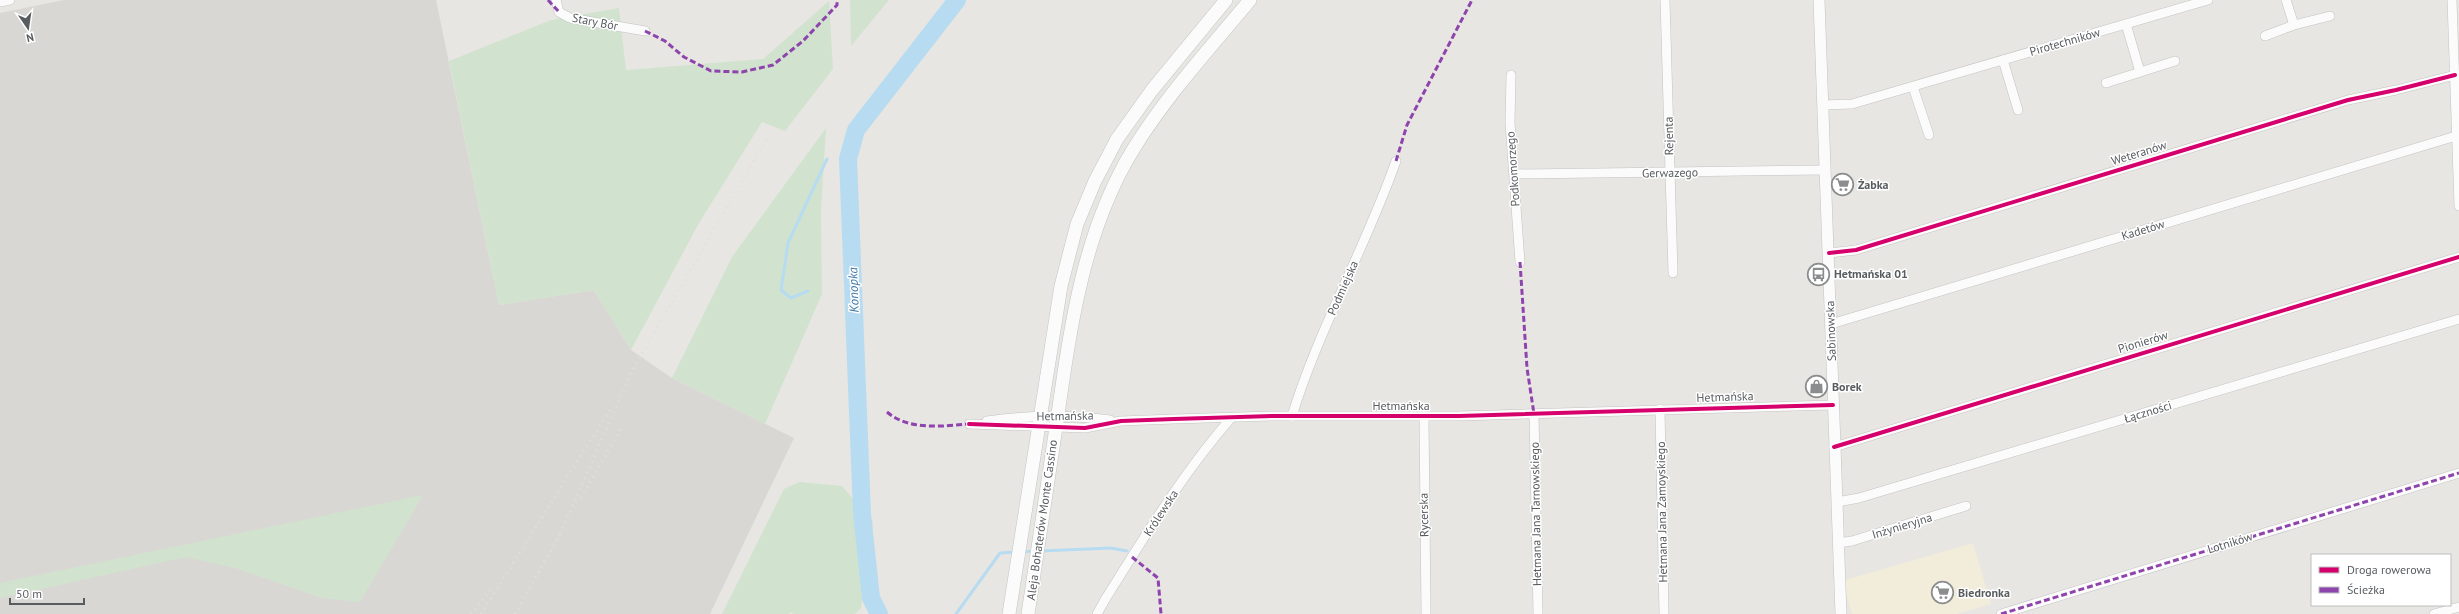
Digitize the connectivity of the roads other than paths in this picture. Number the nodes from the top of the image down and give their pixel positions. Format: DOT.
graph roads {
  1 [pos="10,0"];
  2 [pos="556,0"];
  3 [pos="1226,0"];
  4 [pos="1250,0"];
  5 [pos="1665,0"];
  6 [pos="1820,0"];
  7 [pos="2208,0"];
  8 [pos="2286,0"];
  9 [pos="2452,0"];
  10 [pos="0,2"];
  11 [pos="2330,16"];
  12 [pos="2126,24"];
  13 [pos="2294,25"];
  14 [pos="645,31"];
  15 [pos="2265,36"];
  16 [pos="2003,60"];
  17 [pos="2175,61"];
  18 [pos="2456,70"];
  19 [pos="2140,72"];
  20 [pos="1511,75"];
  21 [pos="2106,82"];
  22 [pos="1913,87"];
  23 [pos="1823,105"];
  24 [pos="2018,110"];
  25 [pos="1929,135"];
  26 [pos="2456,136"];
  27 [pos="1396,161"];
  28 [pos="2458,163"];
  29 [pos="1825,170"];
  30 [pos="1670,173"];
  31 [pos="1515,174"];
  32 [pos="2459,206"];
  33 [pos="1829,254"];
  34 [pos="2459,257"];
  35 [pos="1520,262"];
  36 [pos="1673,272"];
  37 [pos="2459,319"];
  38 [pos="1831,324"];
  39 [pos="1834,405"];
  40 [pos="1660,409"];
  41 [pos="1534,414"];
  42 [pos="1292,416"];
  43 [pos="1424,416"];
  44 [pos="1231,418"];
  45 [pos="1040,421"];
  46 [pos="1056,422"];
  47 [pos="1834,447"];
  48 [pos="2459,473"];
  49 [pos="1837,502"];
  50 [pos="1966,506"];
  51 [pos="1838,543"];
  52 [pos="2459,607"];
  53 [pos="1009,614"];
  54 [pos="1028,614"];
  55 [pos="1098,614"];
  56 [pos="1426,614"];
  57 [pos="1538,614"];
  58 [pos="1664,614"];
  59 [pos="1841,614"];
  60 [pos="2001,614"];
  61 [pos="2434,614"];
  1 -- 10 [label="street"];
  2 -- 14 [label="street, Stary Bór"];
  3 -- 45 [label="main road, Aleja Bohaterów Monte Cassino"];
  4 -- 46 [label="main road, Aleja Bohaterów Monte Cassino"];
  5 -- 30 [label="street, Rejenta"];
  6 -- 23 [label="street, Sabinowska"];
  7 -- 12 [label="street, Pirotechników"];
  8 -- 13 [label="street"];
  9 -- 18 [label="street"];
  11 -- 13 [label="street"];
  12 -- 16 [label="street, Pirotechników"];
  12 -- 19 [label="street"];
  13 -- 15 [label="street"];
  16 -- 22 [label="street, Pirotechników"];
  16 -- 24 [label="street"];
  17 -- 19 [label="street"];
  18 -- 26 [label="street"];
  18 -- 33 [label="street, Weteranów"];
  19 -- 21 [label="street"];
  20 -- 31 [label="street, Podkomorzego"];
  22 -- 23 [label="street, Pirotechników"];
  22 -- 25 [label="street"];
  23 -- 29 [label="street, Sabinowska"];
  26 -- 28 [label="street"];
  26 -- 38 [label="street, Kadetów"];
  27 -- 42 [label="street, Podmiejska"];
  28 -- 32 [label="street"];
  29 -- 30 [label="street, Gerwazego"];
  29 -- 33 [label="street, Sabinowska"];
  30 -- 31 [label="street, Gerwazego"];
  30 -- 36 [label="street, Rejenta"];
  31 -- 35 [label="street, Podkomorzego"];
  33 -- 38 [label="street, Sabinowska"];
  34 -- 47 [label="street, Pionierów"];
  37 -- 49 [label="street, Łączności"];
  38 -- 39 [label="street, Sabinowska"];
  39 -- 40 [label="street, Hetmańska"];
  39 -- 47 [label="street, Sabinowska"];
  40 -- 41 [label="street, Hetmańska"];
  40 -- 58 [label="street, Hetmana Jana Zamoyskiego"];
  41 -- 43 [label="street, Hetmańska"];
  41 -- 57 [label="street, Hetmana Jana Tarnowskiego"];
  42 -- 43 [label="street, Hetmańska"];
  42 -- 44 [label="street, Hetmańska"];
  43 -- 56 [label="street, Rycerska"];
  44 -- 46 [label="street, Hetmańska"];
  44 -- 55 [label="street, Królewska"];
  45 -- 45 [label="street, Hetmańska"];
  45 -- 46 [label="street, Hetmańska"];
  45 -- 53 [label="main road, Aleja Bohaterów Monte Cassino"];
  46 -- 54 [label="main road, Aleja Bohaterów Monte Cassino"];
  47 -- 49 [label="street, Sabinowska"];
  48 -- 60 [label="street, Lotników"];
  49 -- 51 [label="street, Sabinowska"];
  50 -- 51 [label="street, Inżynieryjna"];
  51 -- 59 [label="street, Sabinowska"];
  52 -- 61 [label="street"];
}
